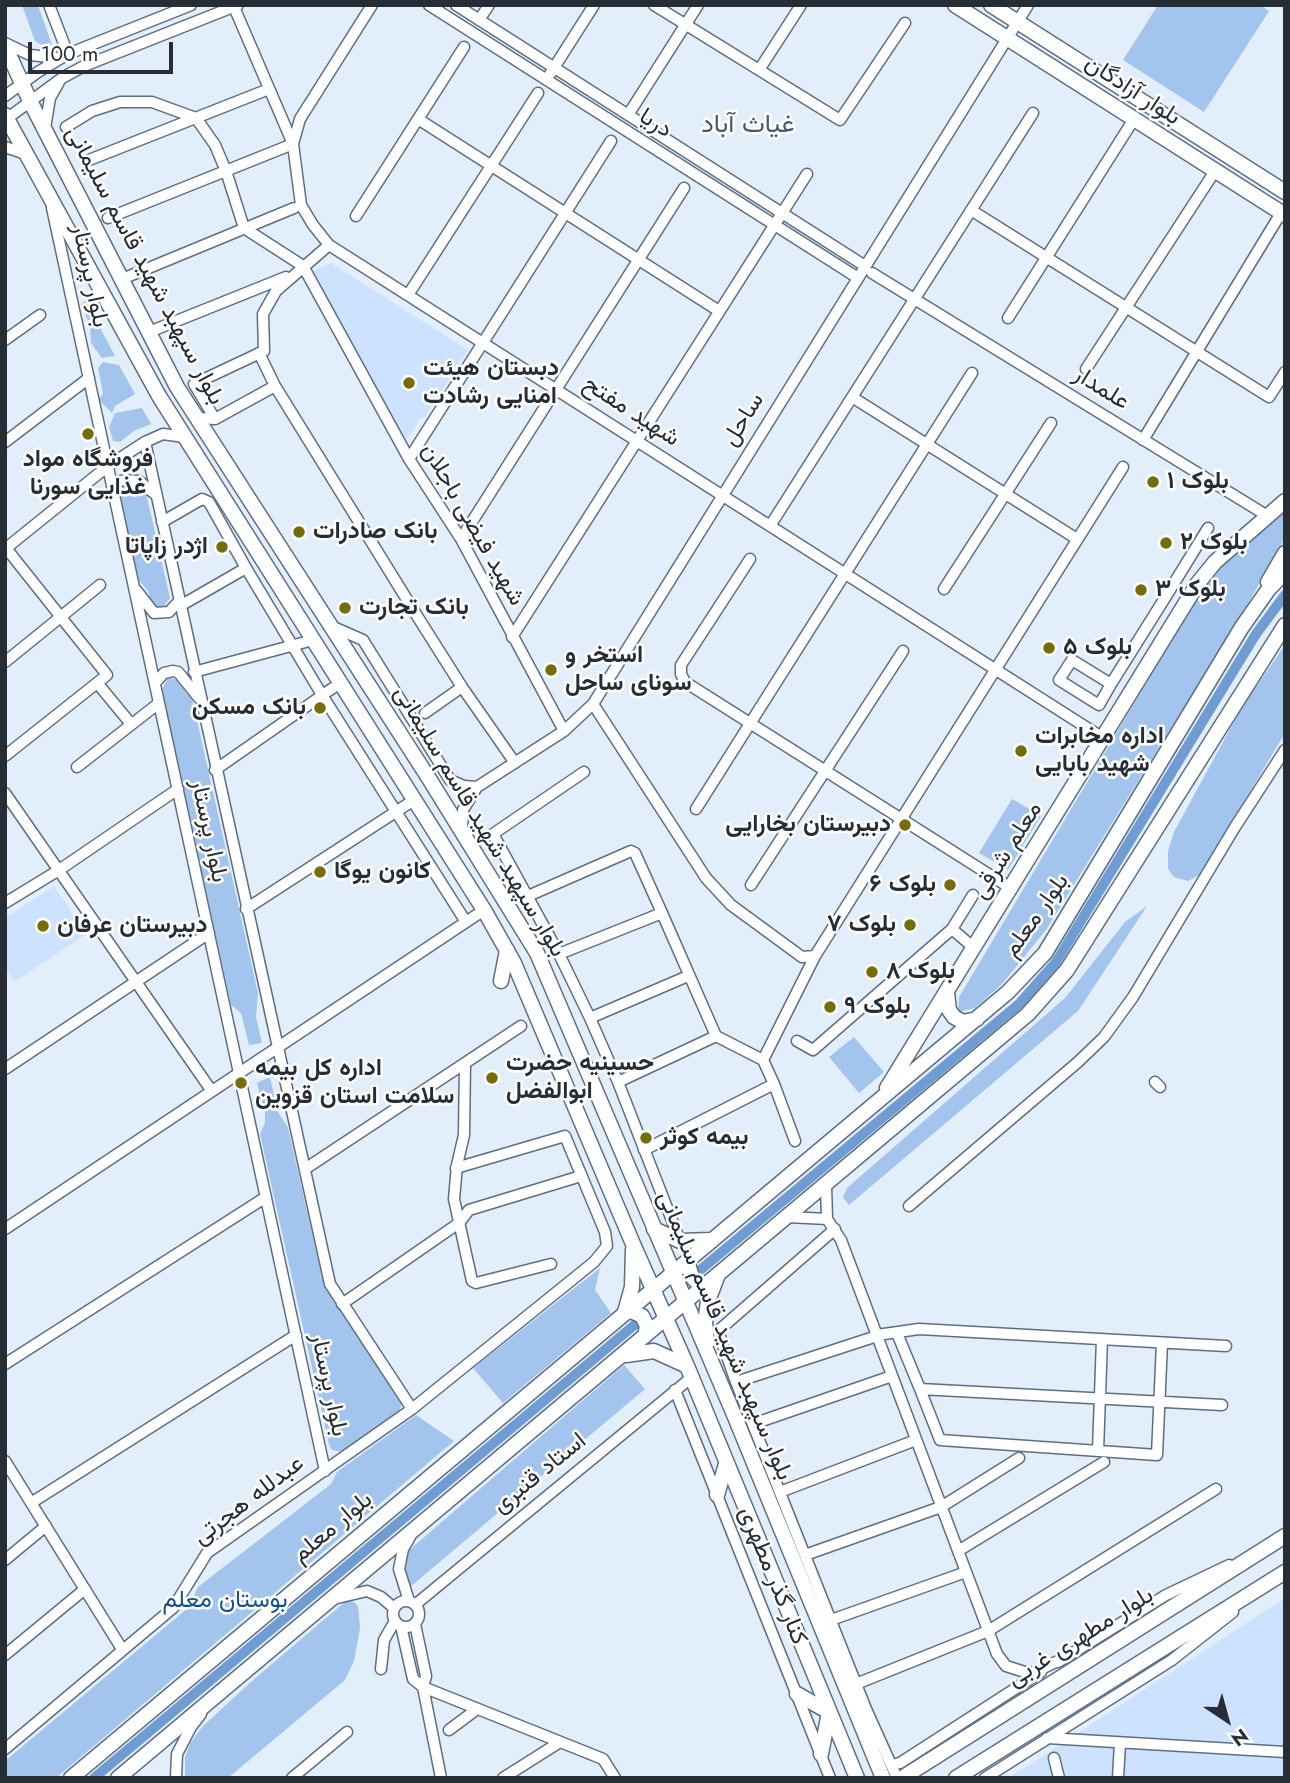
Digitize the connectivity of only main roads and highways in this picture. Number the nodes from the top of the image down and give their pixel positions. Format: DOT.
graph roads {
  1 [pos="955,5"];
  2 [pos="991,5"];
  3 [pos="5,45"];
  4 [pos="6,118"];
  5 [pos="55,146"];
  6 [pos="28,159"];
  7 [pos="1285,192"];
  8 [pos="1283,214"];
  9 [pos="1285,501"];
  10 [pos="1285,553"];
  11 [pos="1285,572"];
  12 [pos="1285,625"];
  13 [pos="1242,627"];
  14 [pos="1285,634"];
  15 [pos="1270,646"];
  16 [pos="507,950"];
  17 [pos="501,981"];
  18 [pos="947,993"];
  19 [pos="977,1019"];
  20 [pos="879,1101"];
  21 [pos="654,1229"];
  22 [pos="711,1240"];
  23 [pos="633,1244"];
  24 [pos="691,1256"];
  25 [pos="673,1273"];
  26 [pos="712,1280"];
  27 [pos="653,1289"];
  28 [pos="685,1303"];
  29 [pos="624,1313"];
  30 [pos="666,1318"];
  31 [pos="645,1336"];
  32 [pos="707,1356"];
  33 [pos="621,1357"];
  34 [pos="690,1371"];
  35 [pos="726,1464"];
  36 [pos="717,1495"];
  37 [pos="1285,1536"];
  38 [pos="1280,1575"];
  39 [pos="842,1678"];
  40 [pos="797,1694"];
  41 [pos="866,1709"];
  42 [pos="830,1712"];
  43 [pos="821,1754"];
  44 [pos="894,1774"];
  45 [pos="71,1777"];
  46 [pos="118,1778"];
  47 [pos="857,1778"];
  48 [pos="956,1778"];
  1 -- 8 [label="main road, بلوار آزادگان"];
  2 -- 7 [label="main road, بلوار آزادگان"];
  3 -- 5 [label="main road, بلوار سپهبد شهید قاسم سلیمانی"];
  4 -- 6 [label="main road, بلوار سپهبد شهید قاسم سلیمانی"];
  5 -- 6 [label="main road"];
  5 -- 21 [label="main road, بلوار سپهبد شهید قاسم سلیمانی"];
  6 -- 16 [label="main road, بلوار سپهبد شهید قاسم سلیمانی"];
  9 -- 18 [label="main road, معلم شرقی"];
  10 -- 13 [label="main road"];
  11 -- 13 [label="main road, بلوار معلم"];
  12 -- 15 [label="main road"];
  13 -- 19 [label="main road, بلوار معلم"];
  14 -- 15 [label="main road"];
  15 -- 26 [label="main road"];
  16 -- 17 [label="main road"];
  16 -- 23 [label="main road, بلوار سپهبد شهید قاسم سلیمانی"];
  18 -- 19 [label="main road"];
  18 -- 20 [label="main road, معلم شرقی"];
  19 -- 20 [label="main road, بلوار معلم"];
  20 -- 22 [label="main road, بلوار معلم"];
  21 -- 22 [label="main road"];
  21 -- 25 [label="main road, بلوار سپهبد شهید قاسم سلیمانی"];
  22 -- 24 [label="main road, بلوار معلم"];
  23 -- 27 [label="main road, بلوار سپهبد شهید قاسم سلیمانی"];
  23 -- 29 [label="main road"];
  24 -- 25 [label="main road, بلوار معلم"];
  24 -- 26 [label="main road"];
  25 -- 27 [label="main road, بلوار معلم"];
  25 -- 28 [label="main road, بلوار سپهبد شهید قاسم سلیمانی"];
  26 -- 28 [label="main road"];
  26 -- 32 [label="main road"];
  27 -- 29 [label="main road, بلوار معلم"];
  27 -- 30 [label="main road, بلوار سپهبد شهید قاسم سلیمانی"];
  28 -- 30 [label="main road"];
  28 -- 32 [label="main road, بلوار سپهبد شهید قاسم سلیمانی"];
  29 -- 31 [label="main road"];
  29 -- 45 [label="main road, بلوار معلم"];
  30 -- 31 [label="main road"];
  30 -- 34 [label="main road, بلوار سپهبد شهید قاسم سلیمانی"];
  31 -- 33 [label="main road"];
  32 -- 39 [label="main road, بلوار سپهبد شهید قاسم سلیمانی"];
  33 -- 34 [label="main road"];
  33 -- 46 [label="main road"];
  34 -- 35 [label="main road, بلوار سپهبد شهید قاسم سلیمانی"];
  35 -- 36 [label="main road"];
  35 -- 42 [label="main road, بلوار سپهبد شهید قاسم سلیمانی"];
  37 -- 44 [label="main road, بلوار مطهری غربی"];
  38 -- 48 [label="main road"];
  39 -- 41 [label="main road"];
  39 -- 44 [label="main road, بلوار سپهبد شهید قاسم سلیمانی"];
  40 -- 42 [label="main road"];
  42 -- 43 [label="main road"];
  42 -- 47 [label="main road, بلوار سپهبد شهید قاسم سلیمانی"];
}
